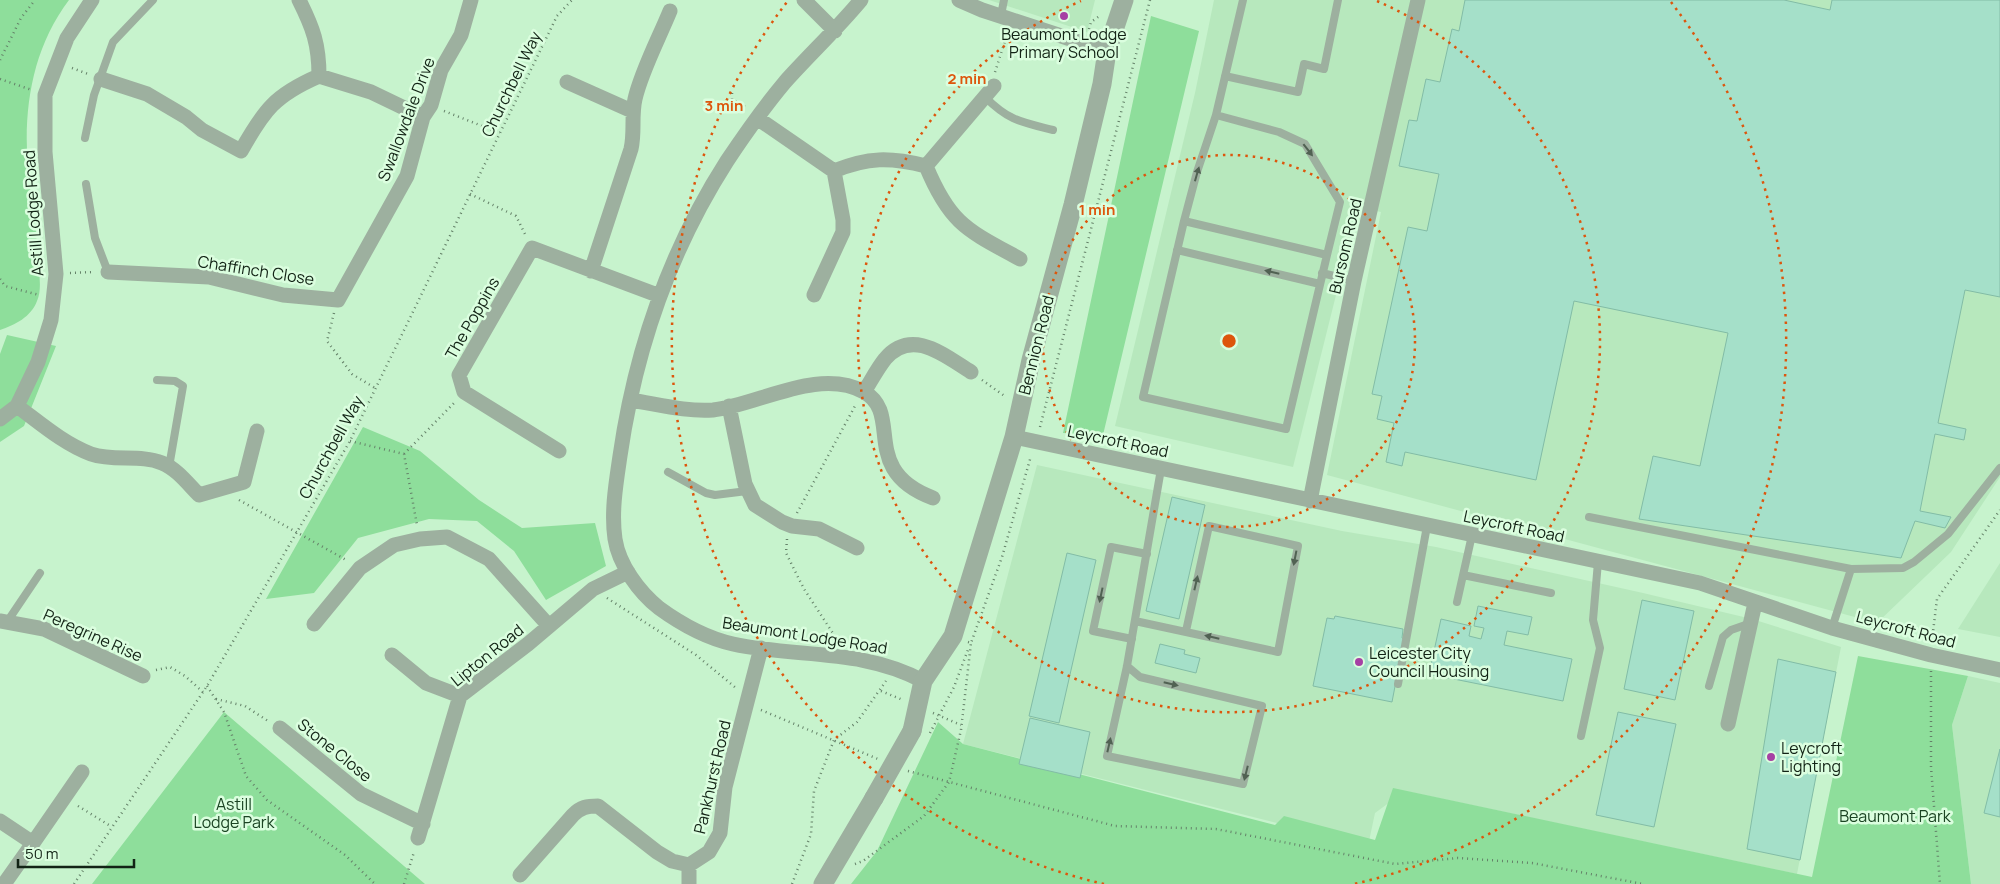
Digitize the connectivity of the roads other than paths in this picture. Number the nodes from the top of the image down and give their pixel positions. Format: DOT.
graph roads {
  1 [pos="92,0"];
  2 [pos="154,0"];
  3 [pos="299,0"];
  4 [pos="471,0"];
  5 [pos="804,0"];
  6 [pos="861,0"];
  7 [pos="959,0"];
  8 [pos="1004,0"];
  9 [pos="1124,0"];
  10 [pos="1243,0"];
  11 [pos="1338,0"];
  12 [pos="1418,0"];
  13 [pos="670,11"];
  14 [pos="1007,17"];
  15 [pos="835,31"];
  16 [pos="1107,51"];
  17 [pos="319,76"];
  18 [pos="1225,76"];
  19 [pos="101,79"];
  20 [pos="566,82"];
  21 [pos="989,92"];
  22 [pos="427,111"];
  23 [pos="632,111"];
  24 [pos="1216,115"];
  25 [pos="757,118"];
  26 [pos="1053,130"];
  27 [pos="85,138"];
  28 [pos="926,166"];
  29 [pos="834,171"];
  30 [pos="86,184"];
  31 [pos="1184,221"];
  32 [pos="1177,250"];
  33 [pos="1327,255"];
  34 [pos="1020,259"];
  35 [pos="591,271"];
  36 [pos="108,272"];
  37 [pos="1322,273"];
  38 [pos="1354,281"];
  39 [pos="1320,284"];
  40 [pos="660,296"];
  41 [pos="814,296"];
  42 [pos="338,300"];
  43 [pos="971,372"];
  44 [pos="156,380"];
  45 [pos="864,392"];
  46 [pos="630,400"];
  47 [pos="17,406"];
  48 [pos="729,406"];
  49 [pos="0,420"];
  50 [pos="257,430"];
  51 [pos="1014,437"];
  52 [pos="558,451"];
  53 [pos="169,467"];
  54 [pos="2000,468"];
  55 [pos="1161,469"];
  56 [pos="668,472"];
  57 [pos="747,491"];
  58 [pos="933,498"];
  59 [pos="1310,501"];
  60 [pos="1588,517"];
  61 [pos="1427,526"];
  62 [pos="1472,535"];
  63 [pos="857,548"];
  64 [pos="1147,554"];
  65 [pos="1598,562"];
  66 [pos="1851,569"];
  67 [pos="628,572"];
  68 [pos="40,573"];
  69 [pos="1463,575"];
  70 [pos="1551,593"];
  71 [pos="1457,602"];
  72 [pos="1755,603"];
  73 [pos="1135,620"];
  74 [pos="4,622"];
  75 [pos="1751,623"];
  76 [pos="314,624"];
  77 [pos="550,626"];
  78 [pos="1832,628"];
  79 [pos="1186,631"];
  80 [pos="1132,639"];
  81 [pos="761,648"];
  82 [pos="392,655"];
  83 [pos="1127,666"];
  84 [pos="2000,670"];
  85 [pos="143,676"];
  86 [pos="923,681"];
  87 [pos="1398,684"];
  88 [pos="1709,686"];
  89 [pos="460,696"];
  90 [pos="1728,724"];
  91 [pos="280,728"];
  92 [pos="1581,736"];
  93 [pos="82,772"];
  94 [pos="0,821"];
  95 [pos="421,831"];
  96 [pos="33,843"];
  97 [pos="689,864"];
  98 [pos="520,875"];
  99 [pos="826,878"];
  100 [pos="4,884"];
  101 [pos="689,884"];
  1 -- 47 [label="street, Astill Lodge Road"];
  2 -- 19 [label="lane"];
  3 -- 17 [label="street"];
  4 -- 22 [label="street, Swallowdale Drive"];
  5 -- 15 [label="street"];
  6 -- 15 [label="street, Beaumont Lodge Road"];
  7 -- 14 [label="street"];
  8 -- 14 [label="lane"];
  9 -- 16 [label="street, Bennion Road"];
  10 -- 18 [label="lane"];
  11 -- 18 [label="lane"];
  12 -- 38 [label="street, Bursom Road"];
  13 -- 23 [label="street"];
  14 -- 16 [label="street"];
  15 -- 25 [label="street, Beaumont Lodge Road"];
  16 -- 51 [label="street, Bennion Road"];
  17 -- 19 [label="street"];
  17 -- 22 [label="street"];
  18 -- 24 [label="lane"];
  19 -- 27 [label="lane"];
  20 -- 23 [label="street"];
  21 -- 26 [label="lane"];
  21 -- 28 [label="street"];
  22 -- 42 [label="street, Swallowdale Drive"];
  23 -- 35 [label="street"];
  31 -- 24 [label="lane, one-way"];
  24 -- 33 [label="lane, one-way"];
  25 -- 29 [label="street"];
  25 -- 40 [label="street, Beaumont Lodge Road"];
  28 -- 29 [label="street"];
  28 -- 34 [label="street"];
  29 -- 41 [label="street"];
  30 -- 36 [label="lane"];
  31 -- 32 [label="lane"];
  31 -- 33 [label="lane"];
  39 -- 32 [label="lane, one-way"];
  32 -- 39 [label="lane"];
  33 -- 37 [label="lane"];
  35 -- 40 [label="street"];
  35 -- 52 [label="street, The Poppins"];
  36 -- 42 [label="street, Chaffinch Close"];
  37 -- 38 [label="lane"];
  37 -- 39 [label="lane"];
  38 -- 59 [label="street, Bursom Road"];
  40 -- 46 [label="street, Beaumont Lodge Road"];
  43 -- 45 [label="street"];
  44 -- 53 [label="lane"];
  45 -- 48 [label="street"];
  45 -- 58 [label="street"];
  46 -- 48 [label="street"];
  46 -- 67 [label="street, Beaumont Lodge Road"];
  47 -- 49 [label="street, Astill Lodge Road"];
  47 -- 53 [label="street"];
  48 -- 57 [label="street"];
  50 -- 53 [label="street"];
  51 -- 55 [label="street, Leycroft Road"];
  51 -- 86 [label="street, Bennion Road"];
  54 -- 66 [label="lane"];
  55 -- 59 [label="street, Leycroft Road"];
  55 -- 64 [label="lane"];
  56 -- 57 [label="lane"];
  57 -- 63 [label="street"];
  59 -- 61 [label="street, Leycroft Road"];
  60 -- 66 [label="lane"];
  61 -- 62 [label="street, Leycroft Road"];
  61 -- 87 [label="lane"];
  62 -- 65 [label="street, Leycroft Road"];
  62 -- 69 [label="lane"];
  64 -- 73 [label="lane"];
  64 -- 80 [label="lane, one-way"];
  65 -- 72 [label="street, Leycroft Road"];
  65 -- 92 [label="lane"];
  66 -- 78 [label="lane"];
  67 -- 77 [label="street, Lipton Road"];
  67 -- 81 [label="street, Beaumont Lodge Road"];
  68 -- 74 [label="lane"];
  69 -- 70 [label="lane"];
  69 -- 71 [label="lane"];
  72 -- 75 [label="street"];
  72 -- 78 [label="street, Leycroft Road"];
  73 -- 79 [label="lane"];
  73 -- 80 [label="lane"];
  74 -- 85 [label="street, Peregrine Rise"];
  75 -- 88 [label="lane"];
  75 -- 90 [label="street"];
  76 -- 77 [label="street"];
  77 -- 89 [label="street, Lipton Road"];
  78 -- 84 [label="street, Leycroft Road"];
  79 -- 79 [label="lane, one-way"];
  80 -- 83 [label="lane"];
  81 -- 86 [label="street, Beaumont Lodge Road"];
  81 -- 97 [label="street, Pankhurst Road"];
  82 -- 89 [label="street"];
  83 -- 83 [label="lane, one-way"];
  86 -- 99 [label="street, bridge"];
  89 -- 95 [label="street, Lipton Road"];
  91 -- 95 [label="street, Stone Close"];
  93 -- 96 [label="street"];
  94 -- 96 [label="street"];
  96 -- 100 [label="street"];
  97 -- 98 [label="street"];
  97 -- 101 [label="street"];
}
